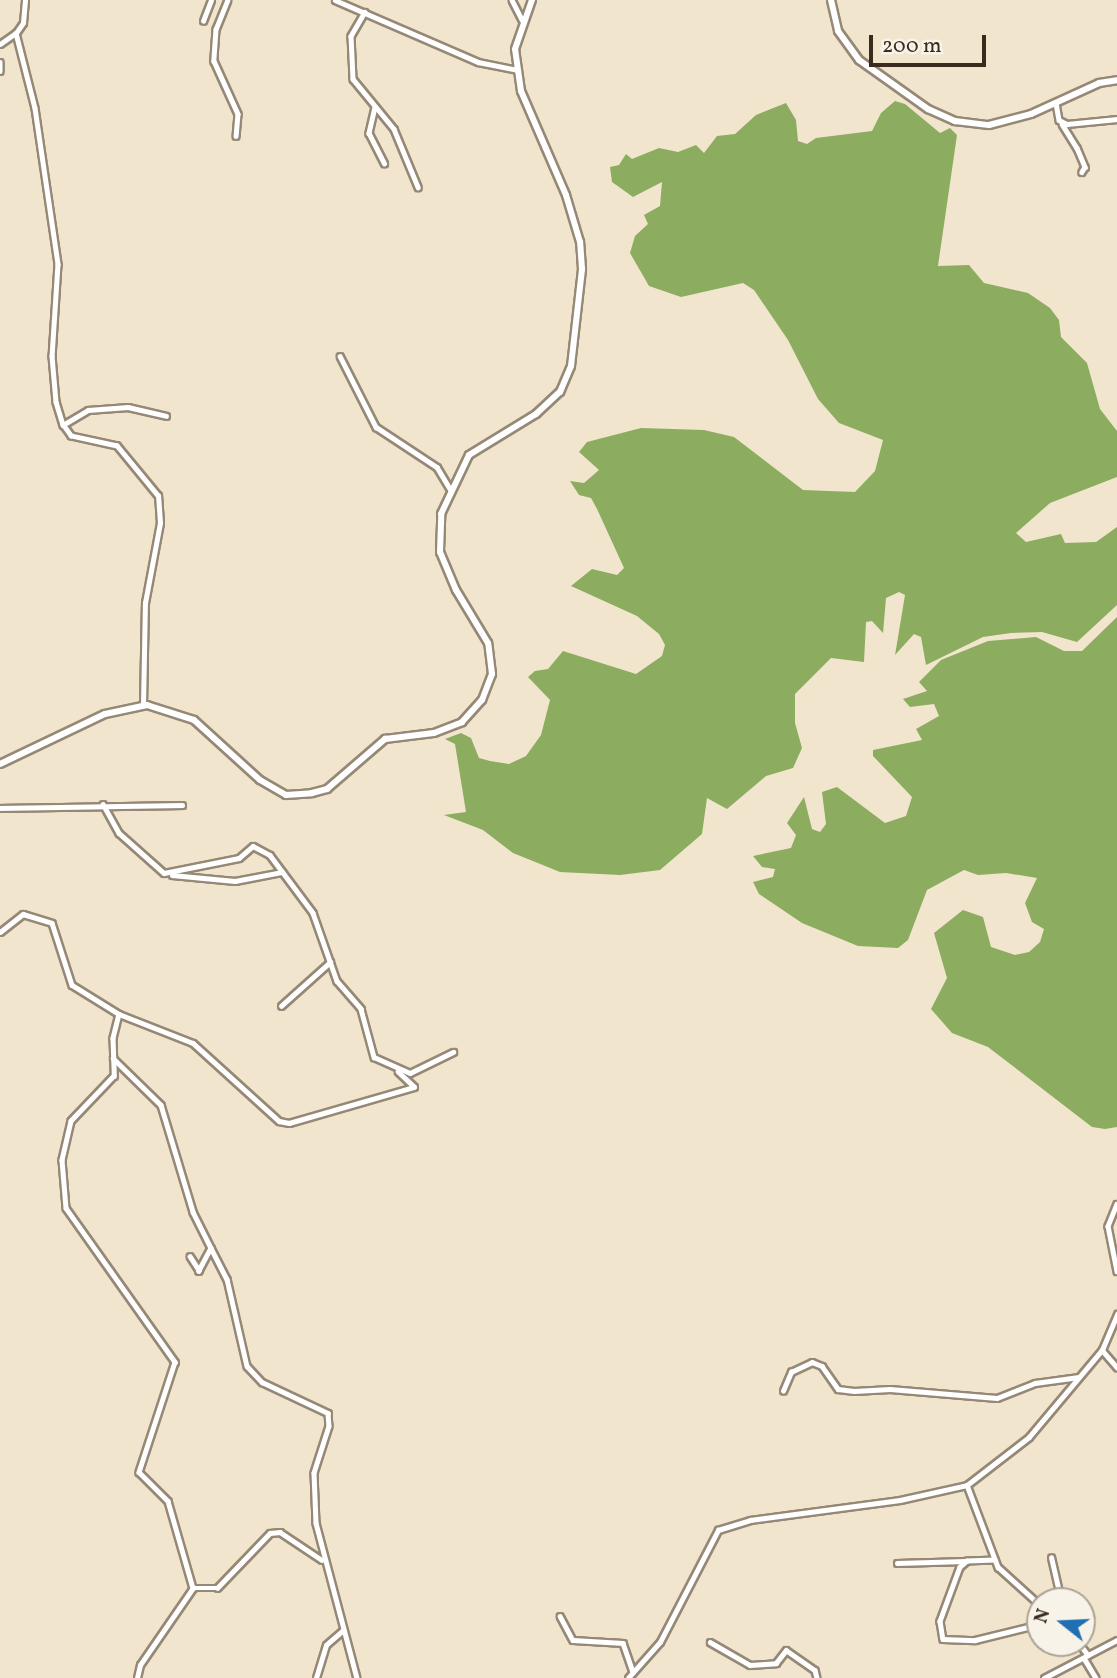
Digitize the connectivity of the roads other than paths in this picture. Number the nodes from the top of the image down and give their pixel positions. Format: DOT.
graph roads {
  1 [pos="25,0"];
  2 [pos="211,0"];
  3 [pos="228,0"];
  4 [pos="335,0"];
  5 [pos="512,0"];
  6 [pos="533,0"];
  7 [pos="831,0"];
  8 [pos="365,12"];
  9 [pos="522,20"];
  10 [pos="204,21"];
  11 [pos="16,33"];
  12 [pos="0,44"];
  13 [pos="0,62"];
  14 [pos="518,70"];
  15 [pos="0,71"];
  16 [pos="1117,80"];
  17 [pos="1056,103"];
  18 [pos="375,107"];
  19 [pos="1117,119"];
  20 [pos="1062,123"];
  21 [pos="236,136"];
  22 [pos="384,163"];
  23 [pos="1082,172"];
  24 [pos="418,187"];
  25 [pos="340,356"];
  26 [pos="166,416"];
  27 [pos="64,425"];
  28 [pos="451,489"];
  29 [pos="143,705"];
  30 [pos="0,764"];
  31 [pos="103,804"];
  32 [pos="182,805"];
  33 [pos="0,808"];
  34 [pos="282,872"];
  35 [pos="169,874"];
  36 [pos="272,874"];
  37 [pos="286,878"];
  38 [pos="0,932"];
  39 [pos="330,962"];
  40 [pos="281,1006"];
  41 [pos="119,1014"];
  42 [pos="453,1052"];
  43 [pos="113,1058"];
  44 [pos="395,1069"];
  45 [pos="1117,1204"];
  46 [pos="211,1248"];
  47 [pos="190,1257"];
  48 [pos="1117,1271"];
  49 [pos="1117,1314"];
  50 [pos="1102,1350"];
  51 [pos="1117,1367"];
  52 [pos="1080,1377"];
  53 [pos="783,1391"];
  54 [pos="967,1485"];
  55 [pos="1051,1558"];
  56 [pos="995,1560"];
  57 [pos="324,1561"];
  58 [pos="967,1561"];
  59 [pos="897,1563"];
  60 [pos="1058,1587"];
  61 [pos="193,1588"];
  62 [pos="1026,1592"];
  63 [pos="560,1616"];
  64 [pos="1026,1627"];
  65 [pos="342,1630"];
  66 [pos="1117,1640"];
  67 [pos="710,1642"];
  68 [pos="1096,1652"];
  69 [pos="1086,1657"];
  70 [pos="633,1672"];
  71 [pos="138,1678"];
  72 [pos="316,1678"];
  73 [pos="357,1678"];
  74 [pos="628,1678"];
  75 [pos="817,1678"];
  76 [pos="1044,1678"];
  77 [pos="1096,1678"];
  1 -- 11 [label="street"];
  2 -- 10 [label="street"];
  3 -- 21 [label="street"];
  4 -- 8 [label="street"];
  5 -- 9 [label="street"];
  6 -- 9 [label="main road"];
  7 -- 17 [label="main road"];
  8 -- 14 [label="street"];
  8 -- 18 [label="street"];
  9 -- 14 [label="main road"];
  11 -- 12 [label="street"];
  11 -- 27 [label="street"];
  13 -- 15 [label="street"];
  14 -- 28 [label="main road"];
  16 -- 17 [label="main road"];
  17 -- 20 [label="street"];
  18 -- 22 [label="street"];
  18 -- 24 [label="street"];
  19 -- 20 [label="street"];
  20 -- 23 [label="street"];
  25 -- 28 [label="street"];
  26 -- 27 [label="street"];
  27 -- 29 [label="street"];
  28 -- 29 [label="main road"];
  29 -- 30 [label="main road"];
  31 -- 32 [label="street"];
  31 -- 33 [label="street"];
  31 -- 35 [label="street"];
  34 -- 35 [label="street"];
  34 -- 36 [label="street"];
  34 -- 37 [label="street"];
  35 -- 36 [label="street"];
  36 -- 37 [label="street"];
  37 -- 39 [label="street"];
  38 -- 41 [label="street"];
  39 -- 40 [label="street"];
  39 -- 44 [label="street"];
  41 -- 43 [label="street"];
  41 -- 44 [label="street"];
  42 -- 44 [label="street"];
  43 -- 46 [label="street"];
  43 -- 61 [label="street"];
  45 -- 48 [label="street"];
  46 -- 47 [label="street"];
  46 -- 57 [label="street"];
  49 -- 50 [label="street"];
  50 -- 51 [label="street"];
  50 -- 52 [label="street"];
  52 -- 53 [label="street"];
  52 -- 54 [label="street"];
  54 -- 56 [label="street"];
  54 -- 70 [label="street"];
  55 -- 60 [label="street"];
  56 -- 58 [label="street"];
  56 -- 62 [label="street"];
  57 -- 61 [label="street"];
  57 -- 65 [label="street"];
  58 -- 59 [label="street"];
  58 -- 64 [label="street"];
  61 -- 71 [label="street"];
  63 -- 70 [label="street"];
  65 -- 72 [label="street"];
  65 -- 73 [label="street"];
  66 -- 68 [label="street"];
  67 -- 75 [label="street"];
  69 -- 76 [label="street"];
  69 -- 77 [label="street"];
  70 -- 74 [label="street"];
}
